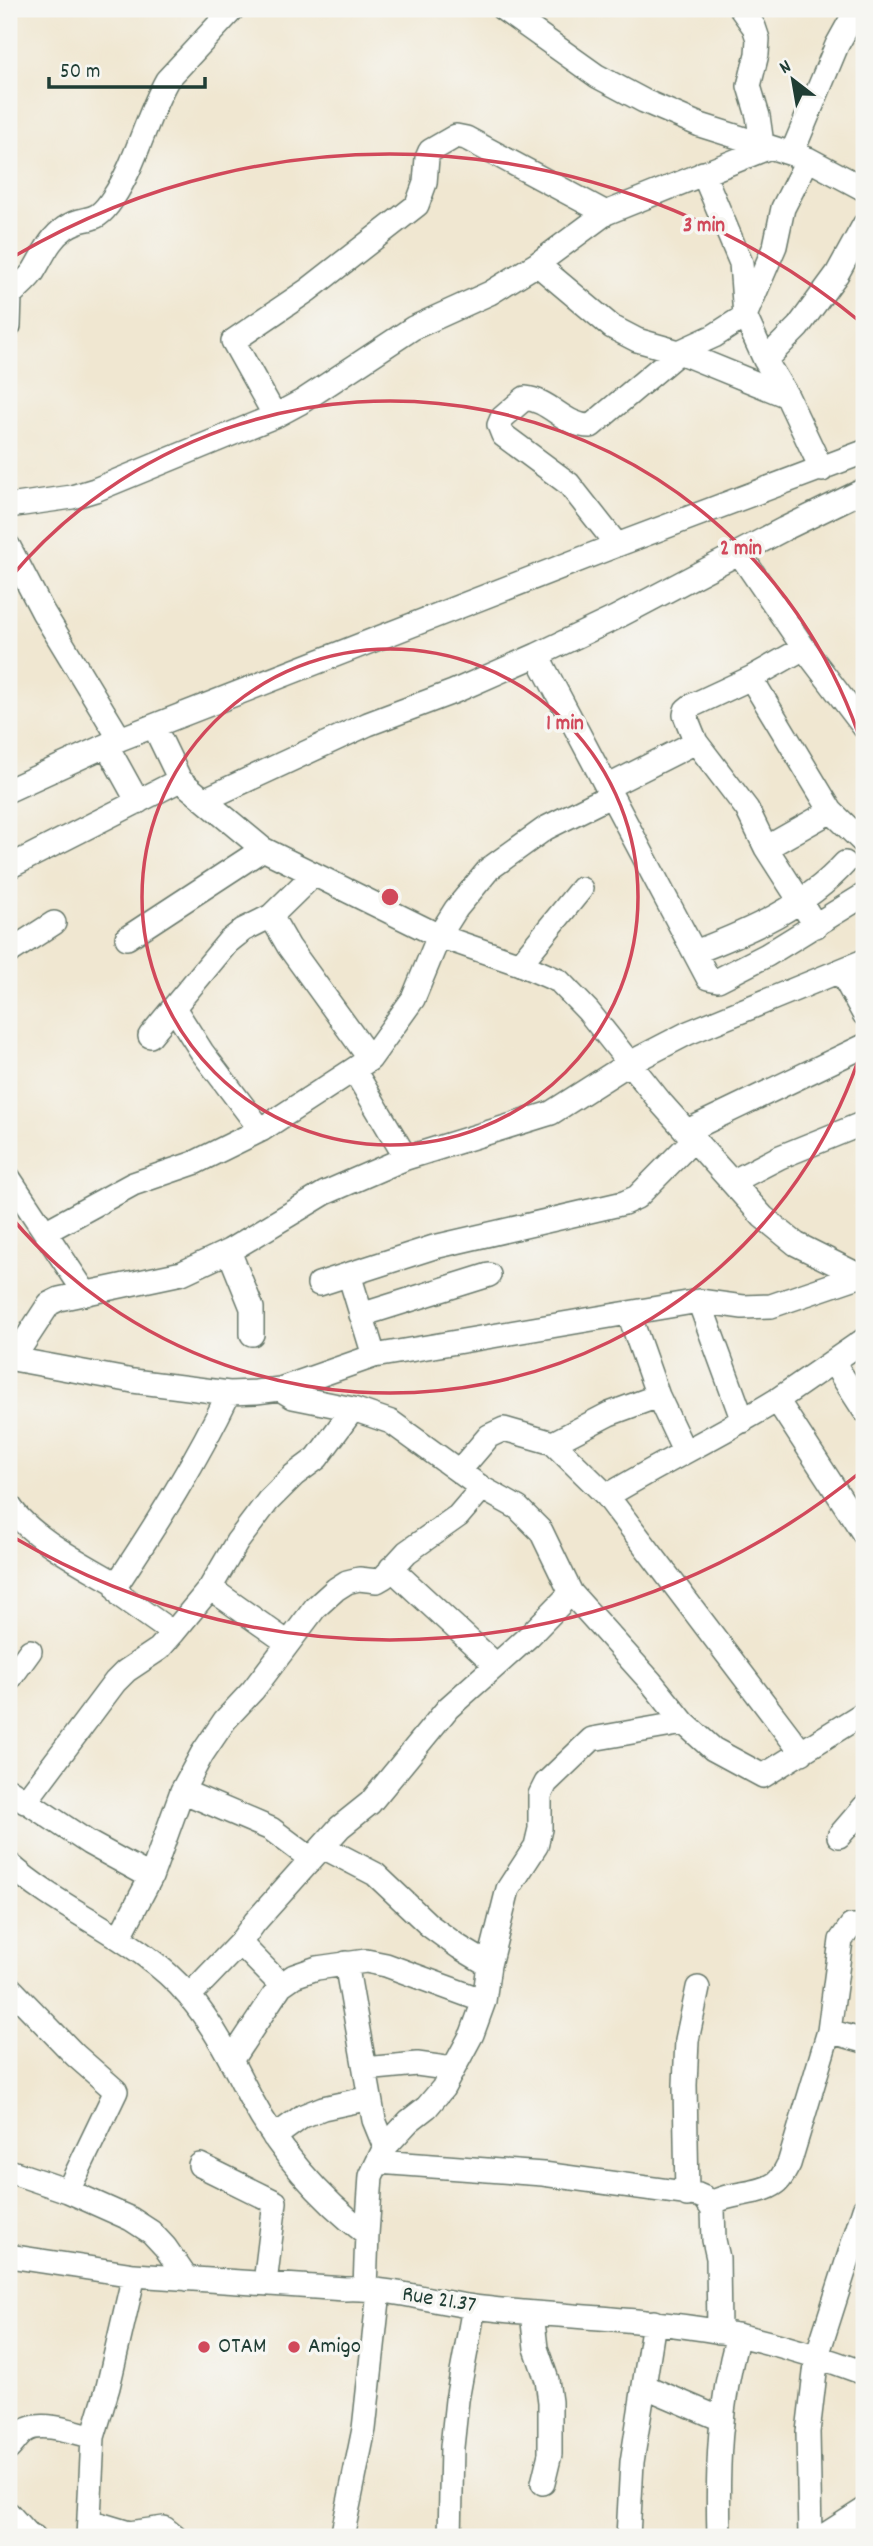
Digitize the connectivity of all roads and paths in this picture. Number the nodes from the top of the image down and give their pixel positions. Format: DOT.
graph roads {
  1 [pos="233,9"];
  2 [pos="503,9"];
  3 [pos="741,9"];
  4 [pos="857,9"];
  5 [pos="783,151"];
  6 [pos="703,173"];
  7 [pos="864,189"];
  8 [pos="606,214"];
  9 [pos="864,226"];
  10 [pos="537,264"];
  11 [pos="9,293"];
  12 [pos="745,316"];
  13 [pos="9,326"];
  14 [pos="679,352"];
  15 [pos="765,360"];
  16 [pos="787,396"];
  17 [pos="275,416"];
  18 [pos="864,452"];
  19 [pos="822,470"];
  20 [pos="864,491"];
  21 [pos="9,506"];
  22 [pos="617,545"];
  23 [pos="9,547"];
  24 [pos="740,554"];
  25 [pos="804,648"];
  26 [pos="537,655"];
  27 [pos="751,678"];
  28 [pos="862,718"];
  29 [pos="155,726"];
  30 [pos="113,742"];
  31 [pos="696,742"];
  32 [pos="180,780"];
  33 [pos="9,790"];
  34 [pos="608,791"];
  35 [pos="206,799"];
  36 [pos="138,802"];
  37 [pos="831,811"];
  38 [pos="864,843"];
  39 [pos="766,848"];
  40 [pos="263,849"];
  41 [pos="845,863"];
  42 [pos="9,867"];
  43 [pos="313,875"];
  44 [pos="581,889"];
  45 [pos="864,895"];
  46 [pos="800,902"];
  47 [pos="271,916"];
  48 [pos="54,923"];
  49 [pos="816,926"];
  50 [pos="439,936"];
  51 [pos="127,938"];
  52 [pos="9,952"];
  53 [pos="695,952"];
  54 [pos="864,961"];
  55 [pos="520,964"];
  56 [pos="841,972"];
  57 [pos="174,1008"];
  58 [pos="864,1014"];
  59 [pos="150,1036"];
  60 [pos="864,1046"];
  61 [pos="362,1064"];
  62 [pos="628,1064"];
  63 [pos="864,1124"];
  64 [pos="261,1130"];
  65 [pos="690,1135"];
  66 [pos="406,1158"];
  67 [pos="9,1178"];
  68 [pos="732,1182"];
  69 [pos="45,1232"];
  70 [pos="229,1251"];
  71 [pos="349,1274"];
  72 [pos="489,1275"];
  73 [pos="862,1277"];
  74 [pos="319,1284"];
  75 [pos="86,1294"];
  76 [pos="699,1301"];
  77 [pos="629,1314"];
  78 [pos="361,1315"];
  79 [pos="252,1334"];
  80 [pos="864,1340"];
  81 [pos="374,1356"];
  82 [pos="11,1358"];
  83 [pos="833,1362"];
  84 [pos="280,1389"];
  85 [pos="229,1393"];
  86 [pos="658,1396"];
  87 [pos="777,1400"];
  88 [pos="353,1409"];
  89 [pos="864,1410"];
  90 [pos="743,1421"];
  91 [pos="553,1443"];
  92 [pos="684,1451"];
  93 [pos="459,1471"];
  94 [pos="482,1488"];
  95 [pos="607,1496"];
  96 [pos="9,1505"];
  97 [pos="864,1534"];
  98 [pos="391,1568"];
  99 [pos="117,1584"];
  100 [pos="210,1588"];
  101 [pos="571,1593"];
  102 [pos="173,1633"];
  103 [pos="288,1643"];
  104 [pos="30,1651"];
  105 [pos="496,1665"];
  106 [pos="9,1680"];
  107 [pos="864,1713"];
  108 [pos="684,1723"];
  109 [pos="802,1752"];
  110 [pos="182,1791"];
  111 [pos="17,1796"];
  112 [pos="864,1807"];
  113 [pos="839,1836"];
  114 [pos="317,1853"];
  115 [pos="9,1864"];
  116 [pos="150,1877"];
  117 [pos="864,1926"];
  118 [pos="119,1938"];
  119 [pos="240,1943"];
  120 [pos="346,1963"];
  121 [pos="489,1965"];
  122 [pos="281,1985"];
  123 [pos="9,1987"];
  124 [pos="698,1988"];
  125 [pos="189,1996"];
  126 [pos="484,2001"];
  127 [pos="829,2031"];
  128 [pos="864,2041"];
  129 [pos="232,2059"];
  130 [pos="365,2069"];
  131 [pos="453,2069"];
  132 [pos="370,2098"];
  133 [pos="274,2137"];
  134 [pos="382,2154"];
  135 [pos="200,2165"];
  136 [pos="9,2171"];
  137 [pos="68,2191"];
  138 [pos="687,2195"];
  139 [pos="710,2204"];
  140 [pos="864,2209"];
  141 [pos="367,2235"];
  142 [pos="9,2256"];
  143 [pos="134,2275"];
  144 [pos="187,2279"];
  145 [pos="265,2283"];
  146 [pos="372,2290"];
  147 [pos="474,2307"];
  148 [pos="532,2313"];
  149 [pos="654,2322"];
  150 [pos="729,2333"];
  151 [pos="817,2356"];
  152 [pos="864,2373"];
  153 [pos="644,2386"];
  154 [pos="720,2419"];
  155 [pos="93,2437"];
  156 [pos="9,2448"];
  157 [pos="543,2483"];
  158 [pos="864,2511"];
  159 [pos="9,2514"];
  160 [pos="88,2529"];
  161 [pos="34,2537"];
  162 [pos="174,2537"];
  163 [pos="342,2537"];
  164 [pos="450,2537"];
  165 [pos="628,2537"];
  166 [pos="719,2537"];
  167 [pos="810,2537"];
  168 [pos="822,2537"];
  1 -- 11 [label="street"];
  2 -- 5 [label="street"];
  3 -- 5 [label="street"];
  4 -- 5 [label="street"];
  5 -- 6 [label="street"];
  5 -- 7 [label="street"];
  5 -- 12 [label="street"];
  6 -- 8 [label="street"];
  6 -- 12 [label="street"];
  8 -- 10 [label="street"];
  8 -- 17 [label="street"];
  9 -- 15 [label="street"];
  10 -- 14 [label="street"];
  10 -- 17 [label="street"];
  11 -- 13 [label="street"];
  12 -- 14 [label="street"];
  12 -- 15 [label="street"];
  14 -- 16 [label="street"];
  14 -- 22 [label="street"];
  15 -- 16 [label="street"];
  16 -- 19 [label="street"];
  17 -- 21 [label="street"];
  18 -- 19 [label="street"];
  19 -- 22 [label="street"];
  20 -- 24 [label="street"];
  22 -- 29 [label="street"];
  23 -- 30 [label="street"];
  24 -- 25 [label="street"];
  24 -- 26 [label="street"];
  25 -- 27 [label="street"];
  25 -- 28 [label="street"];
  26 -- 34 [label="street"];
  26 -- 35 [label="street"];
  27 -- 31 [label="street"];
  27 -- 37 [label="street"];
  29 -- 30 [label="street"];
  29 -- 32 [label="street"];
  30 -- 33 [label="street"];
  30 -- 36 [label="street"];
  31 -- 34 [label="street"];
  31 -- 39 [label="street"];
  32 -- 35 [label="street"];
  32 -- 36 [label="street"];
  34 -- 50 [label="street"];
  34 -- 53 [label="street"];
  35 -- 40 [label="street"];
  36 -- 42 [label="street"];
  37 -- 38 [label="street"];
  37 -- 39 [label="street"];
  39 -- 46 [label="street"];
  40 -- 43 [label="street"];
  40 -- 51 [label="street"];
  41 -- 46 [label="street"];
  43 -- 47 [label="street"];
  43 -- 50 [label="street"];
  44 -- 55 [label="street"];
  45 -- 49 [label="street"];
  46 -- 49 [label="street"];
  46 -- 53 [label="street"];
  47 -- 57 [label="street"];
  47 -- 61 [label="street"];
  48 -- 52 [label="street"];
  49 -- 53 [label="street"];
  50 -- 55 [label="street"];
  50 -- 61 [label="street"];
  54 -- 56 [label="street"];
  55 -- 62 [label="street"];
  56 -- 58 [label="street"];
  56 -- 62 [label="street"];
  57 -- 59 [label="street"];
  57 -- 64 [label="street"];
  60 -- 65 [label="street"];
  61 -- 64 [label="street"];
  61 -- 66 [label="street"];
  62 -- 65 [label="street"];
  62 -- 66 [label="street"];
  63 -- 68 [label="street"];
  64 -- 69 [label="street"];
  65 -- 68 [label="street"];
  65 -- 71 [label="street"];
  66 -- 70 [label="street"];
  67 -- 69 [label="street"];
  68 -- 73 [label="street"];
  69 -- 75 [label="street"];
  70 -- 75 [label="street"];
  70 -- 79 [label="street"];
  71 -- 74 [label="street"];
  71 -- 78 [label="street"];
  72 -- 78 [label="street"];
  73 -- 76 [label="street"];
  75 -- 82 [label="street"];
  76 -- 77 [label="street"];
  76 -- 90 [label="street"];
  77 -- 81 [label="street"];
  77 -- 86 [label="street"];
  78 -- 81 [label="street"];
  80 -- 83 [label="street"];
  81 -- 84 [label="street"];
  82 -- 85 [label="street"];
  83 -- 87 [label="street"];
  83 -- 89 [label="street"];
  84 -- 85 [label="street"];
  84 -- 88 [label="street"];
  85 -- 99 [label="street"];
  86 -- 91 [label="street"];
  86 -- 92 [label="street"];
  87 -- 90 [label="street"];
  87 -- 97 [label="street"];
  88 -- 93 [label="street"];
  88 -- 100 [label="street"];
  90 -- 92 [label="street"];
  91 -- 93 [label="street"];
  91 -- 95 [label="street"];
  92 -- 95 [label="street"];
  93 -- 94 [label="street"];
  94 -- 98 [label="street"];
  94 -- 101 [label="street"];
  95 -- 109 [label="street"];
  96 -- 99 [label="street"];
  98 -- 103 [label="street"];
  98 -- 105 [label="street"];
  99 -- 102 [label="street"];
  100 -- 102 [label="street"];
  100 -- 103 [label="street"];
  101 -- 105 [label="street"];
  101 -- 108 [label="street"];
  102 -- 111 [label="street"];
  103 -- 110 [label="street"];
  104 -- 106 [label="street"];
  105 -- 114 [label="street"];
  107 -- 109 [label="street"];
  108 -- 109 [label="street"];
  108 -- 121 [label="street"];
  110 -- 114 [label="street"];
  110 -- 116 [label="street"];
  111 -- 116 [label="street"];
  112 -- 113 [label="street"];
  114 -- 119 [label="street"];
  114 -- 121 [label="street"];
  115 -- 118 [label="street"];
  116 -- 118 [label="street"];
  117 -- 127 [label="street"];
  118 -- 125 [label="street"];
  119 -- 122 [label="street"];
  119 -- 125 [label="street"];
  120 -- 122 [label="street"];
  120 -- 126 [label="street"];
  120 -- 130 [label="street"];
  121 -- 126 [label="street"];
  122 -- 129 [label="street"];
  123 -- 137 [label="street"];
  124 -- 138 [label="street"];
  125 -- 129 [label="street"];
  126 -- 131 [label="street"];
  127 -- 128 [label="street"];
  127 -- 139 [label="street"];
  129 -- 133 [label="street"];
  130 -- 131 [label="street"];
  130 -- 132 [label="street"];
  131 -- 134 [label="street"];
  132 -- 133 [label="street"];
  132 -- 134 [label="street"];
  133 -- 141 [label="street"];
  134 -- 138 [label="street"];
  134 -- 141 [label="street"];
  135 -- 145 [label="street"];
  136 -- 137 [label="street"];
  137 -- 144 [label="street"];
  138 -- 139 [label="street"];
  139 -- 150 [label="street"];
  140 -- 151 [label="street"];
  141 -- 146 [label="street"];
  142 -- 143 [label="street, Rue 21.37"];
  143 -- 144 [label="street, Rue 21.37"];
  143 -- 155 [label="street"];
  144 -- 145 [label="street, Rue 21.37"];
  145 -- 146 [label="street, Rue 21.37"];
  146 -- 147 [label="street, Rue 21.37"];
  146 -- 163 [label="street"];
  147 -- 148 [label="street, Rue 21.37"];
  147 -- 164 [label="street"];
  148 -- 149 [label="street, Rue 21.37"];
  148 -- 157 [label="street"];
  149 -- 150 [label="street, Rue 21.37"];
  149 -- 153 [label="street"];
  150 -- 151 [label="street, Rue 21.37"];
  150 -- 154 [label="street"];
  151 -- 152 [label="street, Rue 21.37"];
  151 -- 167 [label="street"];
  153 -- 154 [label="street"];
  153 -- 165 [label="street"];
  154 -- 166 [label="street"];
  155 -- 156 [label="street"];
  155 -- 160 [label="street"];
  158 -- 168 [label="street"];
  159 -- 161 [label="street"];
  160 -- 162 [label="street"];
}
